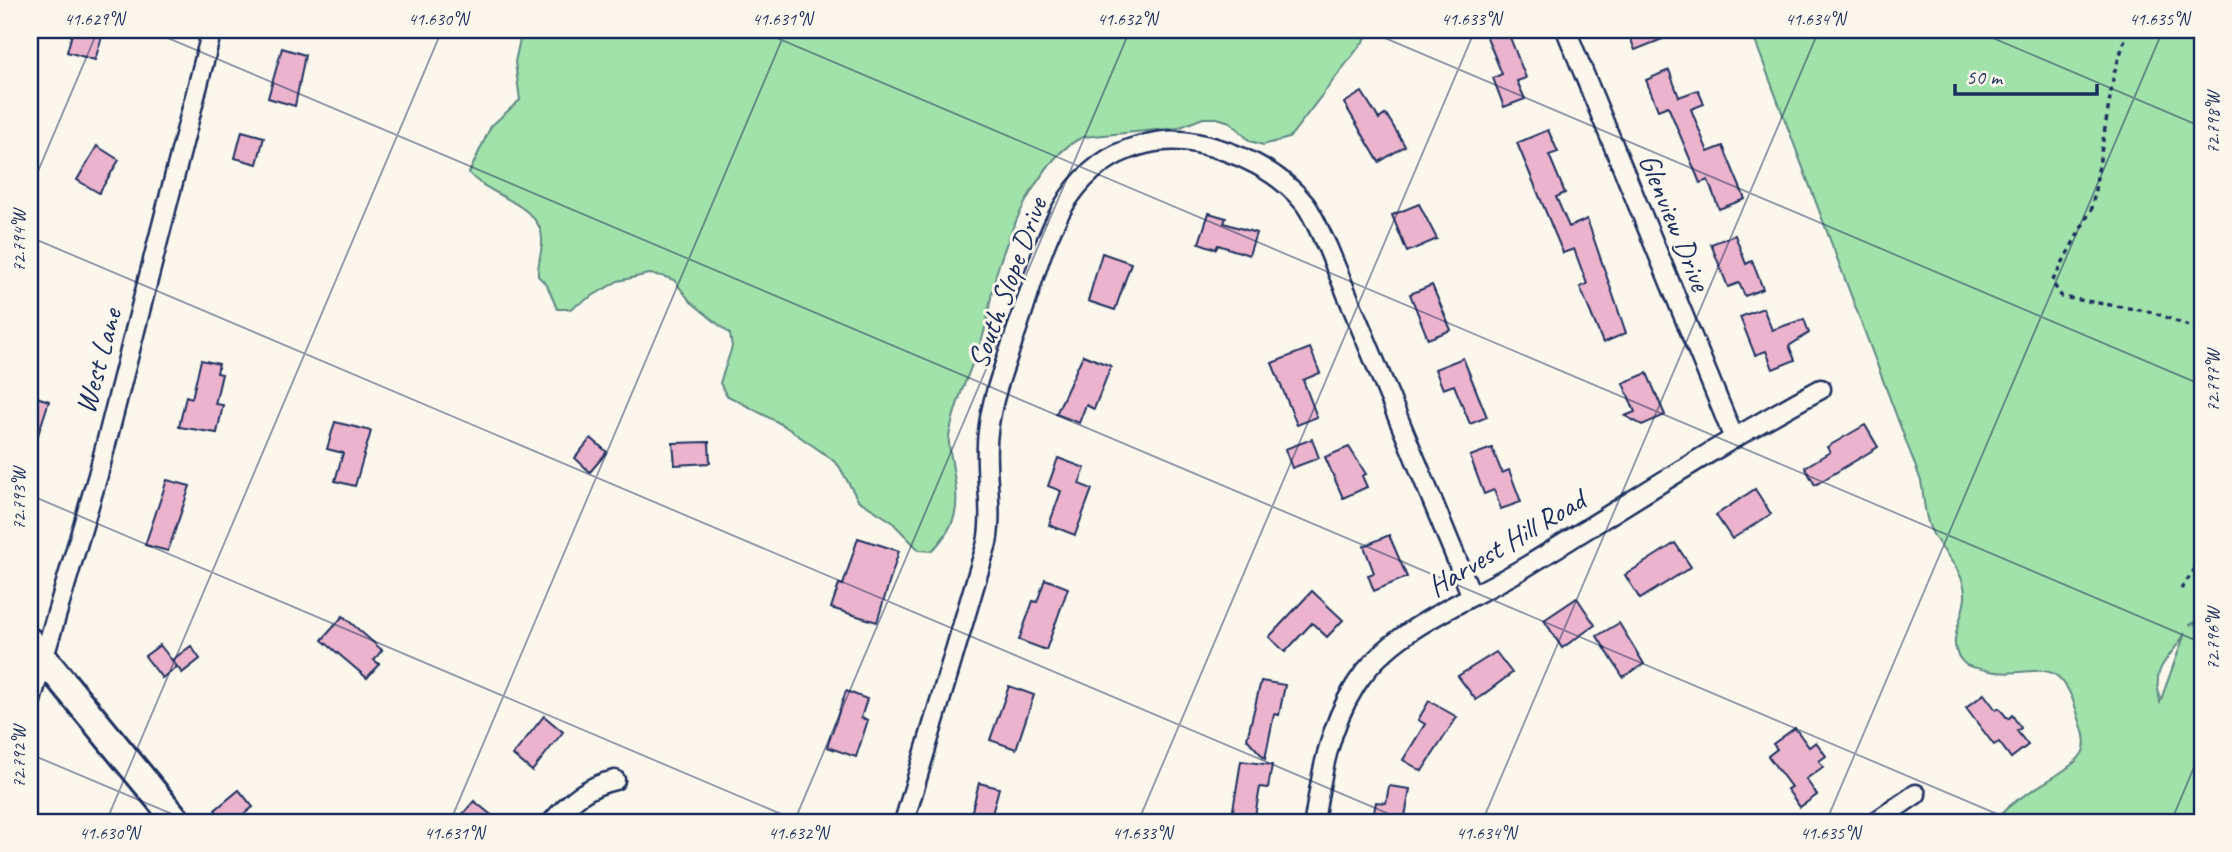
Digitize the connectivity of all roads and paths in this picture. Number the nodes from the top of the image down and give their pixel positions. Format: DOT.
graph roads {
  1 [pos="212,30"];
  2 [pos="1566,30"];
  3 [pos="2128,30"];
  4 [pos="2202,331"];
  5 [pos="1821,389"];
  6 [pos="1733,436"];
  7 [pos="2202,559"];
  8 [pos="2181,589"];
  9 [pos="1471,594"];
  10 [pos="37,651"];
  11 [pos="30,704"];
  12 [pos="615,780"];
  13 [pos="1916,794"];
  14 [pos="178,822"];
  15 [pos="552,822"];
  16 [pos="904,822"];
  17 [pos="1314,822"];
  18 [pos="1875,822"];
  1 -- 10 [label="street, West Lane"];
  2 -- 6 [label="street, Glenview Drive"];
  3 -- 4 [label="path"];
  5 -- 6 [label="street, Harvest Hill Road"];
  6 -- 9 [label="street, Harvest Hill Road"];
  7 -- 8 [label="path"];
  9 -- 16 [label="street, South Slope Drive"];
  9 -- 17 [label="street, Harvest Hill Road"];
  10 -- 11 [label="street, West Lane"];
  10 -- 14 [label="main road"];
  12 -- 15 [label="street"];
  13 -- 18 [label="street"];
}
